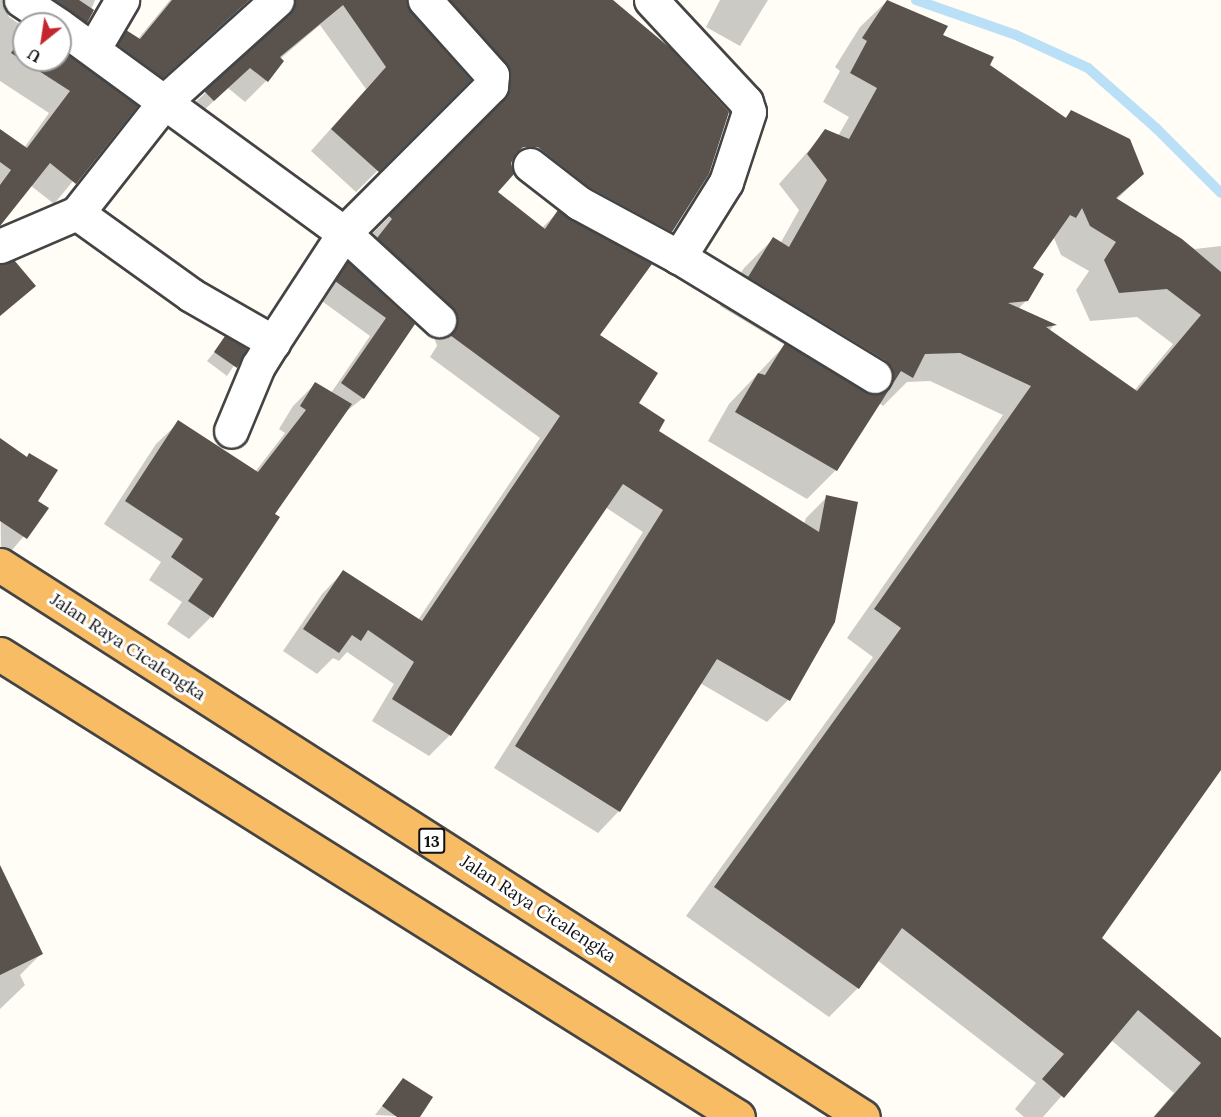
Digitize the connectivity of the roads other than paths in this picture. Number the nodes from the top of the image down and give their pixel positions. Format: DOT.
graph roads {
  1 [pos="21,0"];
  2 [pos="122,0"];
  3 [pos="277,0"];
  4 [pos="425,0"];
  5 [pos="651,0"];
  6 [pos="39,12"];
  7 [pos="72,34"];
  8 [pos="94,48"];
  9 [pos="166,100"];
  10 [pos="530,165"];
  11 [pos="77,213"];
  12 [pos="344,233"];
  13 [pos="0,244"];
  14 [pos="679,257"];
  15 [pos="439,320"];
  16 [pos="273,342"];
  17 [pos="875,376"];
  18 [pos="231,431"];
  19 [pos="0,565"];
  20 [pos="0,654"];
  21 [pos="738,1117"];
  22 [pos="863,1117"];
  1 -- 6 [label="street"];
  2 -- 8 [label="street"];
  3 -- 9 [label="street"];
  4 -- 12 [label="street"];
  5 -- 14 [label="street"];
  7 -- 8 [label="street"];
  8 -- 9 [label="street"];
  9 -- 11 [label="street"];
  9 -- 12 [label="street"];
  10 -- 14 [label="street"];
  11 -- 13 [label="street"];
  11 -- 16 [label="street"];
  12 -- 15 [label="street"];
  12 -- 16 [label="street"];
  14 -- 17 [label="street"];
  16 -- 18 [label="street"];
  19 -- 22 [label="highway, Jalan Raya Cicalengka / 13"];
  20 -- 21 [label="highway"];
}
